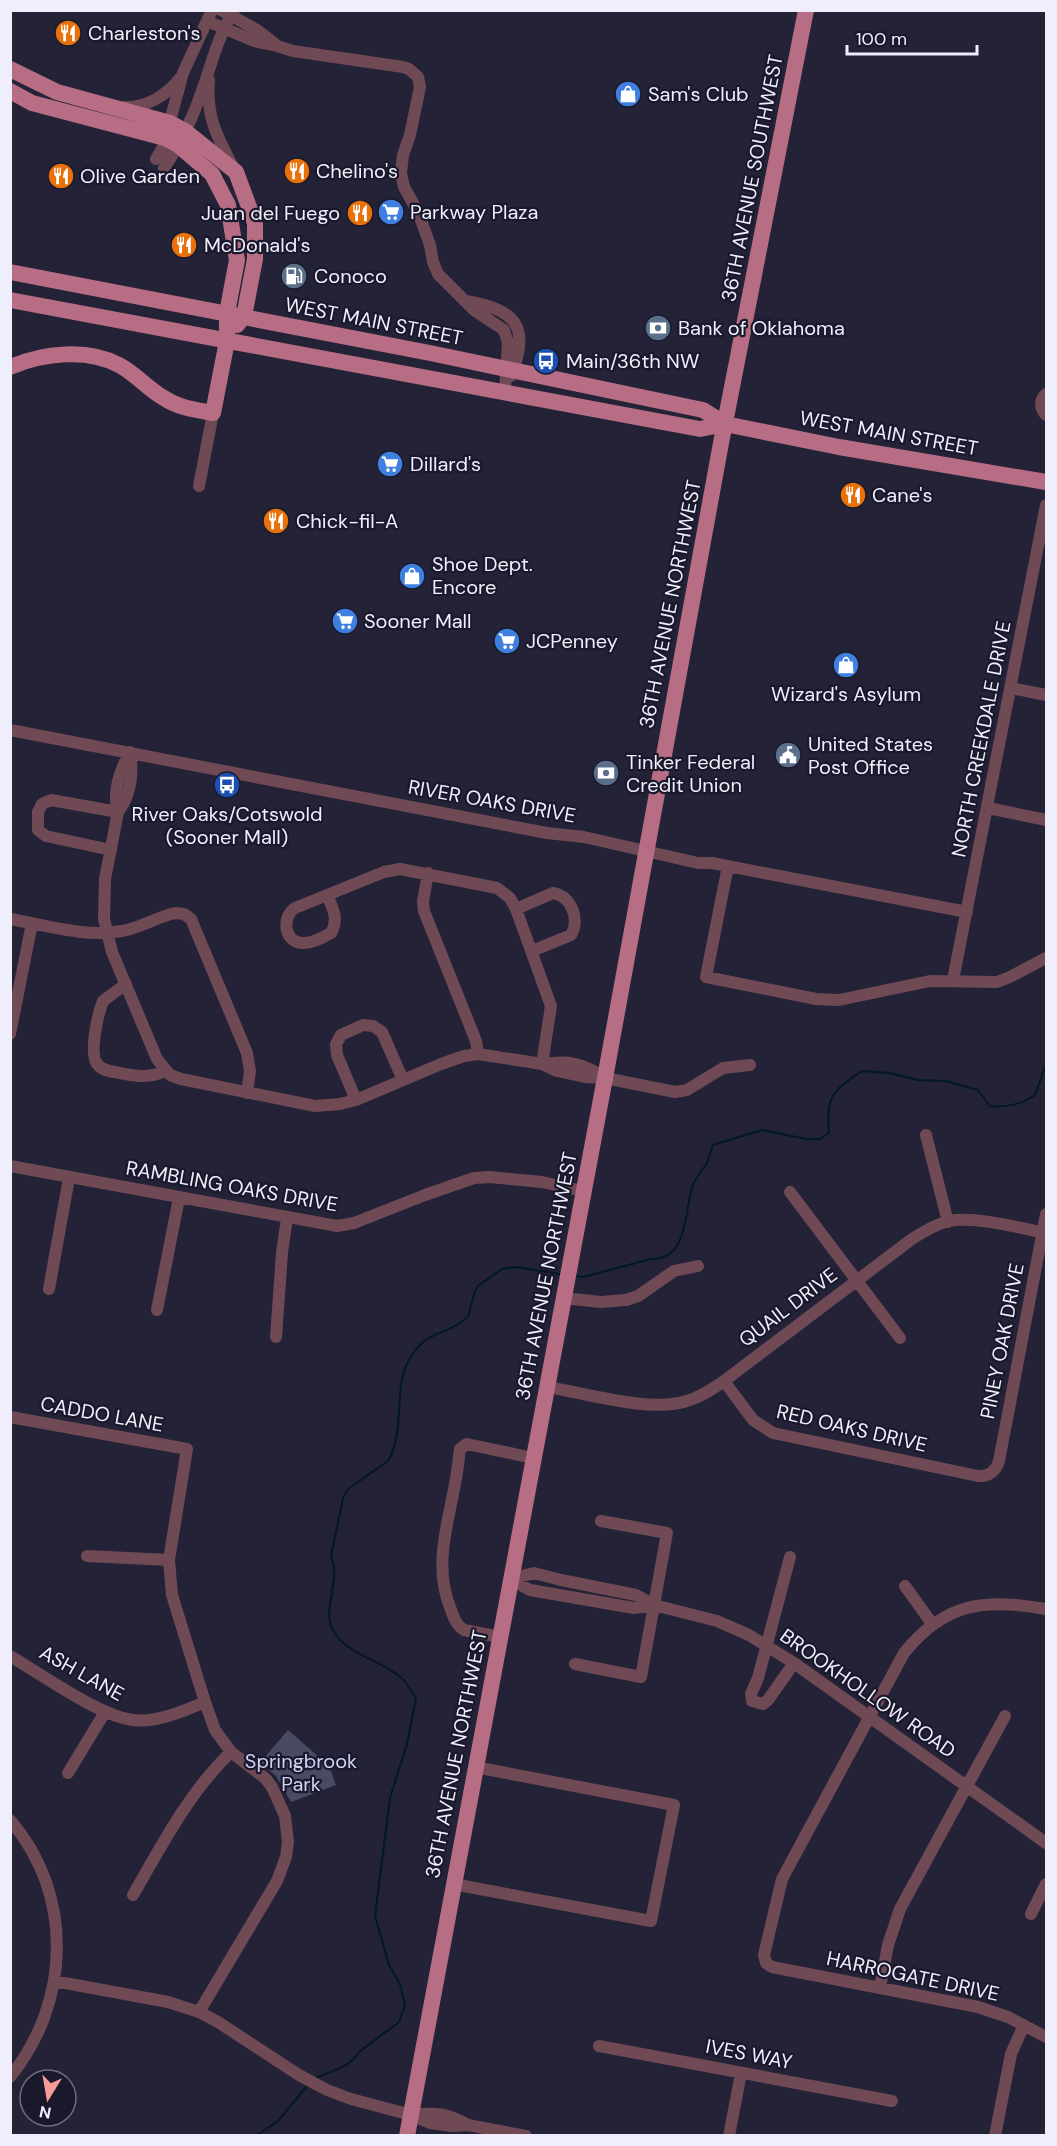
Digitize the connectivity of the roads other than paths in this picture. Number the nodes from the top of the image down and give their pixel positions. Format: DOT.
graph roads {
  1 [pos="806,10"];
  2 [pos="228,12"];
  3 [pos="209,16"];
  4 [pos="223,29"];
  5 [pos="277,46"];
  6 [pos="210,64"];
  7 [pos="10,69"];
  8 [pos="183,73"];
  9 [pos="10,92"];
  10 [pos="109,107"];
  11 [pos="175,134"];
  12 [pos="160,164"];
  13 [pos="236,172"];
  14 [pos="10,272"];
  15 [pos="10,300"];
  16 [pos="235,315"];
  17 [pos="227,341"];
  18 [pos="10,367"];
  19 [pos="510,370"];
  20 [pos="505,391"];
  21 [pos="1047,394"];
  22 [pos="213,412"];
  23 [pos="1047,415"];
  24 [pos="725,424"];
  25 [pos="1047,483"];
  26 [pos="199,486"];
  27 [pos="1047,505"];
  28 [pos="1041,569"];
  29 [pos="1011,688"];
  30 [pos="1047,695"];
  31 [pos="10,730"];
  32 [pos="130,752"];
  33 [pos="988,808"];
  34 [pos="118,813"];
  35 [pos="1047,820"];
  36 [pos="111,850"];
  37 [pos="645,852"];
  38 [pos="728,866"];
  39 [pos="428,873"];
  40 [pos="327,895"];
  41 [pos="516,909"];
  42 [pos="967,912"];
  43 [pos="10,919"];
  44 [pos="32,923"];
  45 [pos="107,933"];
  46 [pos="532,951"];
  47 [pos="1047,957"];
  48 [pos="953,980"];
  49 [pos="126,984"];
  50 [pos="10,1034"];
  51 [pos="478,1054"];
  52 [pos="542,1064"];
  53 [pos="750,1065"];
  54 [pos="166,1071"];
  55 [pos="605,1078"];
  56 [pos="403,1080"];
  57 [pos="247,1093"];
  58 [pos="356,1100"];
  59 [pos="926,1135"];
  60 [pos="10,1166"];
  61 [pos="69,1178"];
  62 [pos="584,1191"];
  63 [pos="789,1192"];
  64 [pos="179,1198"];
  65 [pos="1047,1214"];
  66 [pos="288,1218"];
  67 [pos="948,1222"];
  68 [pos="1045,1233"];
  69 [pos="698,1266"];
  70 [pos="857,1281"];
  71 [pos="49,1289"];
  72 [pos="564,1291"];
  73 [pos="157,1310"];
  74 [pos="276,1337"];
  75 [pos="900,1338"];
  76 [pos="724,1381"];
  77 [pos="547,1387"];
  78 [pos="10,1417"];
  79 [pos="533,1458"];
  80 [pos="992,1472"];
  81 [pos="601,1521"];
  82 [pos="87,1556"];
  83 [pos="790,1557"];
  84 [pos="169,1560"];
  85 [pos="510,1579"];
  86 [pos="905,1586"];
  87 [pos="654,1605"];
  88 [pos="1047,1610"];
  89 [pos="933,1625"];
  90 [pos="500,1637"];
  91 [pos="767,1645"];
  92 [pos="10,1656"];
  93 [pos="794,1663"];
  94 [pos="575,1664"];
  95 [pos="205,1702"];
  96 [pos="105,1712"];
  97 [pos="1005,1716"];
  98 [pos="870,1717"];
  99 [pos="231,1752"];
  100 [pos="475,1767"];
  101 [pos="68,1773"];
  102 [pos="967,1787"];
  103 [pos="10,1820"];
  104 [pos="1047,1843"];
  105 [pos="453,1884"];
  106 [pos="1047,1884"];
  107 [pos="133,1895"];
  108 [pos="1030,1914"];
  109 [pos="54,1981"];
  110 [pos="880,1988"];
  111 [pos="199,2012"];
  112 [pos="1024,2025"];
  113 [pos="1047,2037"];
  114 [pos="599,2046"];
  115 [pos="741,2073"];
  116 [pos="10,2077"];
  117 [pos="892,2101"];
  118 [pos="411,2115"];
  119 [pos="407,2136"];
  120 [pos="526,2136"];
  121 [pos="729,2136"];
  122 [pos="995,2136"];
  1 -- 24 [label="main road, 36TH AVENUE SOUTHWEST"];
  2 -- 4 [label="street"];
  2 -- 5 [label="street"];
  3 -- 4 [label="street"];
  3 -- 8 [label="street"];
  4 -- 5 [label="street"];
  4 -- 6 [label="street"];
  5 -- 19 [label="street"];
  6 -- 11 [label="street"];
  6 -- 13 [label="street"];
  7 -- 10 [label="main road"];
  8 -- 10 [label="street"];
  8 -- 11 [label="street"];
  9 -- 11 [label="main road"];
  10 -- 11 [label="main road"];
  11 -- 12 [label="street"];
  11 -- 13 [label="main road"];
  11 -- 16 [label="main road"];
  13 -- 16 [label="main road"];
  14 -- 16 [label="main road, WEST MAIN STREET"];
  15 -- 17 [label="main road, WEST MAIN STREET"];
  16 -- 17 [label="main road"];
  16 -- 19 [label="main road, WEST MAIN STREET"];
  17 -- 20 [label="main road, WEST MAIN STREET"];
  17 -- 22 [label="main road"];
  18 -- 22 [label="main road"];
  19 -- 20 [label="street"];
  19 -- 24 [label="main road, WEST MAIN STREET"];
  20 -- 24 [label="main road, WEST MAIN STREET"];
  21 -- 23 [label="street"];
  22 -- 26 [label="street"];
  24 -- 25 [label="main road, WEST MAIN STREET"];
  24 -- 37 [label="main road, 36TH AVENUE NORTHWEST"];
  27 -- 28 [label="street, NORTH CREEKDALE DRIVE"];
  28 -- 29 [label="street, NORTH CREEKDALE DRIVE"];
  29 -- 30 [label="street"];
  29 -- 33 [label="street, NORTH CREEKDALE DRIVE"];
  31 -- 32 [label="street, RIVER OAKS DRIVE"];
  32 -- 34 [label="street"];
  32 -- 37 [label="street, RIVER OAKS DRIVE"];
  33 -- 35 [label="street"];
  33 -- 42 [label="street, NORTH CREEKDALE DRIVE"];
  34 -- 36 [label="street"];
  34 -- 36 [label="street"];
  36 -- 45 [label="street"];
  37 -- 38 [label="street, RIVER OAKS DRIVE"];
  37 -- 55 [label="main road, 36TH AVENUE NORTHWEST"];
  38 -- 42 [label="street, RIVER OAKS DRIVE"];
  38 -- 48 [label="street"];
  39 -- 40 [label="street"];
  39 -- 41 [label="street"];
  39 -- 51 [label="street"];
  40 -- 40 [label="street"];
  41 -- 46 [label="street"];
  41 -- 46 [label="street"];
  42 -- 48 [label="street, NORTH CREEKDALE DRIVE"];
  43 -- 44 [label="street"];
  44 -- 45 [label="street"];
  44 -- 50 [label="street"];
  45 -- 49 [label="street"];
  45 -- 57 [label="street"];
  46 -- 52 [label="street"];
  47 -- 48 [label="street"];
  49 -- 54 [label="street"];
  49 -- 54 [label="street"];
  51 -- 52 [label="street"];
  51 -- 56 [label="street"];
  52 -- 55 [label="street"];
  53 -- 55 [label="street"];
  54 -- 57 [label="street"];
  55 -- 62 [label="main road, 36TH AVENUE NORTHWEST"];
  56 -- 58 [label="street"];
  56 -- 58 [label="street"];
  57 -- 58 [label="street"];
  59 -- 67 [label="street"];
  60 -- 61 [label="street, RAMBLING OAKS DRIVE"];
  61 -- 64 [label="street, RAMBLING OAKS DRIVE"];
  61 -- 71 [label="street"];
  62 -- 66 [label="street, RAMBLING OAKS DRIVE"];
  62 -- 72 [label="main road, 36TH AVENUE NORTHWEST"];
  63 -- 70 [label="street"];
  64 -- 66 [label="street, RAMBLING OAKS DRIVE"];
  64 -- 73 [label="street"];
  65 -- 68 [label="street, PINEY OAK DRIVE"];
  66 -- 74 [label="street"];
  67 -- 68 [label="street, QUAIL DRIVE"];
  67 -- 70 [label="street, QUAIL DRIVE"];
  68 -- 80 [label="street, PINEY OAK DRIVE"];
  69 -- 72 [label="street"];
  70 -- 75 [label="street"];
  70 -- 76 [label="street, QUAIL DRIVE"];
  72 -- 77 [label="main road, 36TH AVENUE NORTHWEST"];
  76 -- 77 [label="street, QUAIL DRIVE"];
  76 -- 80 [label="street, RED OAKS DRIVE"];
  77 -- 79 [label="main road, 36TH AVENUE NORTHWEST"];
  78 -- 84 [label="street, CADDO LANE"];
  79 -- 85 [label="main road, 36TH AVENUE NORTHWEST"];
  79 -- 90 [label="street"];
  81 -- 87 [label="street"];
  82 -- 84 [label="street"];
  83 -- 91 [label="street"];
  84 -- 95 [label="street"];
  85 -- 87 [label="street, BROOKHOLLOW ROAD"];
  85 -- 90 [label="main road, 36TH AVENUE NORTHWEST"];
  86 -- 89 [label="street"];
  87 -- 91 [label="street, BROOKHOLLOW ROAD"];
  87 -- 94 [label="street"];
  88 -- 89 [label="street"];
  89 -- 98 [label="street"];
  90 -- 100 [label="main road, 36TH AVENUE NORTHWEST"];
  91 -- 93 [label="street, BROOKHOLLOW ROAD"];
  91 -- 93 [label="street"];
  92 -- 96 [label="street, ASH LANE"];
  93 -- 98 [label="street, BROOKHOLLOW ROAD"];
  95 -- 96 [label="street, ASH LANE"];
  95 -- 99 [label="street"];
  96 -- 101 [label="street"];
  97 -- 102 [label="street"];
  98 -- 102 [label="street, BROOKHOLLOW ROAD"];
  98 -- 110 [label="street, HARROGATE DRIVE"];
  99 -- 107 [label="street"];
  99 -- 111 [label="street"];
  100 -- 105 [label="main road, 36TH AVENUE NORTHWEST"];
  100 -- 105 [label="street"];
  102 -- 104 [label="street, BROOKHOLLOW ROAD"];
  102 -- 110 [label="street"];
  103 -- 109 [label="street"];
  105 -- 118 [label="main road, 36TH AVENUE NORTHWEST"];
  106 -- 108 [label="street"];
  109 -- 111 [label="street"];
  109 -- 116 [label="street"];
  110 -- 112 [label="street, HARROGATE DRIVE"];
  111 -- 118 [label="street"];
  112 -- 113 [label="street, HARROGATE DRIVE"];
  112 -- 122 [label="street"];
  114 -- 115 [label="street, IVES WAY"];
  115 -- 117 [label="street, IVES WAY"];
  115 -- 121 [label="street"];
  118 -- 119 [label="main road, 36TH AVENUE NORTHWEST"];
  118 -- 120 [label="street"];
}
